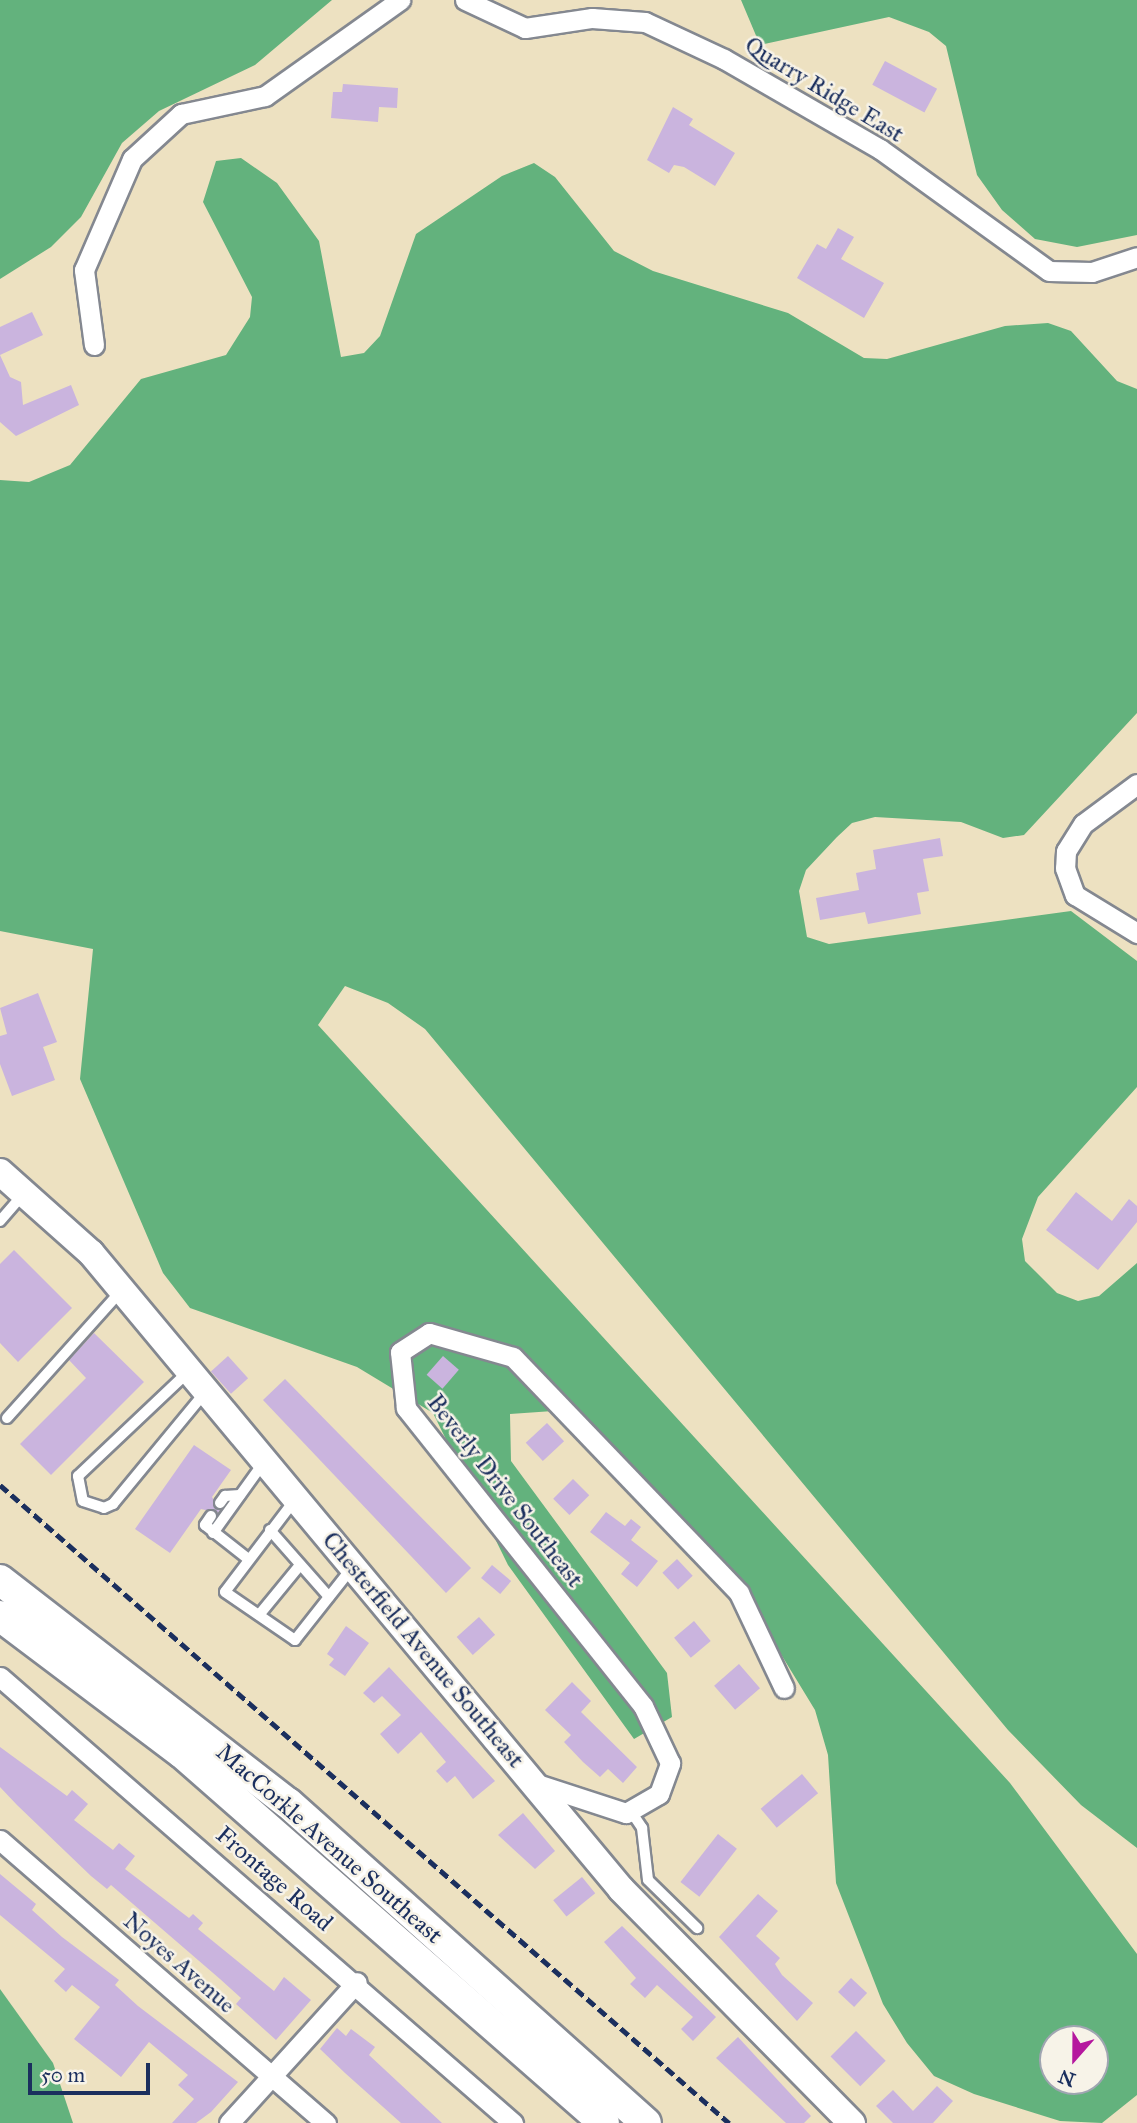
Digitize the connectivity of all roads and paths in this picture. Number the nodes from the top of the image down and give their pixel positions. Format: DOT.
graph roads {
  1 [pos="400,0"];
  2 [pos="465,0"];
  3 [pos="1137,257"];
  4 [pos="94,345"];
  5 [pos="1137,784"];
  6 [pos="1137,933"];
  7 [pos="0,1172"];
  8 [pos="24,1194"];
  9 [pos="0,1221"];
  10 [pos="122,1290"];
  11 [pos="198,1381"];
  12 [pos="7,1418"];
  13 [pos="266,1460"];
  14 [pos="240,1495"];
  15 [pos="296,1498"];
  16 [pos="220,1503"];
  17 [pos="211,1516"];
  18 [pos="270,1530"];
  19 [pos="213,1533"];
  20 [pos="247,1558"];
  21 [pos="300,1565"];
  22 [pos="353,1567"];
  23 [pos="0,1580"];
  24 [pos="329,1597"];
  25 [pos="259,1615"];
  26 [pos="0,1616"];
  27 [pos="0,1676"];
  28 [pos="784,1688"];
  29 [pos="534,1783"];
  30 [pos="630,1811"];
  31 [pos="0,1840"];
  32 [pos="697,1928"];
  33 [pos="357,1982"];
  34 [pos="270,2075"];
  35 [pos="229,2123"];
  36 [pos="326,2123"];
  37 [pos="513,2123"];
  38 [pos="604,2123"];
  39 [pos="646,2123"];
  40 [pos="852,2123"];
  1 -- 4 [label="street"];
  2 -- 3 [label="street, Quarry Ridge East"];
  5 -- 6 [label="street"];
  7 -- 8 [label="street, Chesterfield Avenue Southeast"];
  8 -- 9 [label="lane"];
  8 -- 10 [label="street, Chesterfield Avenue Southeast"];
  10 -- 11 [label="street, Chesterfield Avenue Southeast"];
  10 -- 12 [label="lane"];
  11 -- 11 [label="lane"];
  11 -- 13 [label="street, Chesterfield Avenue Southeast"];
  13 -- 14 [label="lane"];
  13 -- 15 [label="street, Chesterfield Avenue Southeast"];
  14 -- 16 [label="lane"];
  14 -- 19 [label="lane"];
  15 -- 18 [label="lane"];
  15 -- 22 [label="street, Chesterfield Avenue Southeast"];
  17 -- 19 [label="lane"];
  18 -- 20 [label="lane"];
  18 -- 21 [label="lane"];
  19 -- 20 [label="lane"];
  20 -- 25 [label="lane"];
  21 -- 24 [label="lane"];
  21 -- 25 [label="lane"];
  22 -- 24 [label="lane"];
  22 -- 29 [label="street, Chesterfield Avenue Southeast"];
  23 -- 39 [label="main road, MacCorkle Avenue Southeast"];
  24 -- 25 [label="lane"];
  26 -- 38 [label="main road, MacCorkle Avenue Southeast"];
  27 -- 33 [label="street, Frontage Road"];
  28 -- 30 [label="street, Beverly Drive Southeast"];
  29 -- 30 [label="street"];
  29 -- 40 [label="street, Chesterfield Avenue Southeast"];
  30 -- 32 [label="lane"];
  31 -- 34 [label="street, Noyes Avenue"];
  33 -- 34 [label="street"];
  33 -- 37 [label="street, Frontage Road"];
  34 -- 35 [label="street"];
  34 -- 36 [label="street, Noyes Avenue"];
}
